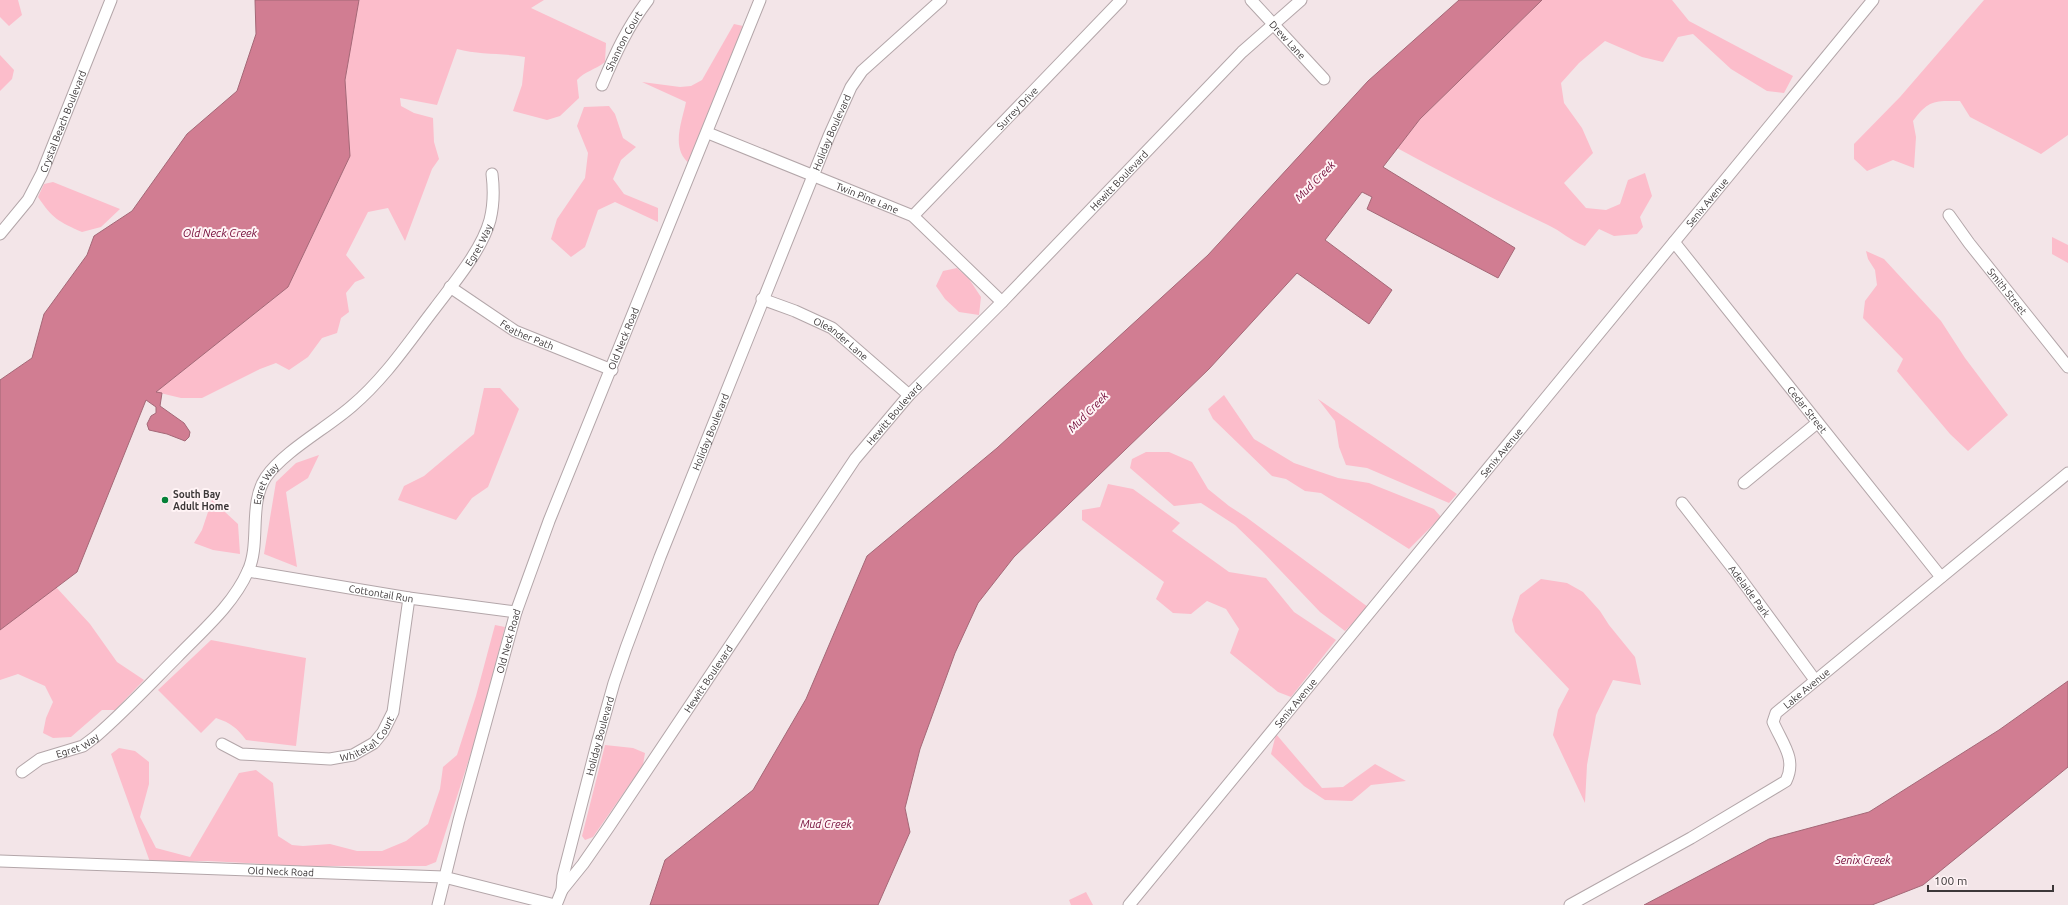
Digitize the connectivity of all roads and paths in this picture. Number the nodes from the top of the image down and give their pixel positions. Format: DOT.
graph roads {
  1 [pos="111,0"];
  2 [pos="648,0"];
  3 [pos="940,0"];
  4 [pos="1120,0"];
  5 [pos="1251,0"];
  6 [pos="1301,0"];
  7 [pos="1873,0"];
  8 [pos="758,1"];
  9 [pos="1273,25"];
  10 [pos="1324,79"];
  11 [pos="602,84"];
  12 [pos="708,133"];
  13 [pos="492,174"];
  14 [pos="815,175"];
  15 [pos="1949,215"];
  16 [pos="913,216"];
  17 [pos="0,234"];
  18 [pos="1674,242"];
  19 [pos="450,287"];
  20 [pos="762,299"];
  21 [pos="1002,302"];
  22 [pos="2068,367"];
  23 [pos="612,370"];
  24 [pos="909,395"];
  25 [pos="1817,423"];
  26 [pos="2068,473"];
  27 [pos="1744,483"];
  28 [pos="1682,503"];
  29 [pos="248,571"];
  30 [pos="1941,577"];
  31 [pos="409,598"];
  32 [pos="516,612"];
  33 [pos="1815,680"];
  34 [pos="222,744"];
  35 [pos="22,772"];
  36 [pos="0,861"];
  37 [pos="444,877"];
  38 [pos="562,890"];
  39 [pos="1131,904"];
  40 [pos="438,905"];
  41 [pos="556,905"];
  42 [pos="1570,905"];
  1 -- 17 [label="street, Crystal Beach Boulevard"];
  2 -- 11 [label="street, Shannon Court"];
  3 -- 14 [label="street, Holiday Boulevard"];
  4 -- 16 [label="street, Surrey Drive"];
  5 -- 9 [label="street, Drew Lane"];
  6 -- 9 [label="street, Hewitt Boulevard"];
  7 -- 18 [label="street, Senix Avenue"];
  8 -- 12 [label="street, Old Neck Road"];
  9 -- 10 [label="street, Drew Lane"];
  9 -- 21 [label="street, Hewitt Boulevard"];
  12 -- 14 [label="street, Twin Pine Lane"];
  12 -- 23 [label="street, Old Neck Road"];
  13 -- 19 [label="street, Egret Way"];
  14 -- 16 [label="street, Twin Pine Lane"];
  14 -- 20 [label="street, Holiday Boulevard"];
  15 -- 22 [label="street, Smith Street"];
  16 -- 21 [label="street, Twin Pine Lane"];
  18 -- 25 [label="street, Cedar Street"];
  18 -- 39 [label="street, Senix Avenue"];
  19 -- 23 [label="street, Feather Path"];
  19 -- 29 [label="street, Egret Way"];
  20 -- 24 [label="street, Oleander Lane"];
  20 -- 38 [label="street, Holiday Boulevard"];
  21 -- 24 [label="street, Hewitt Boulevard"];
  23 -- 32 [label="street, Old Neck Road"];
  24 -- 38 [label="street, Hewitt Boulevard"];
  25 -- 27 [label="street"];
  25 -- 30 [label="street, Cedar Street"];
  26 -- 30 [label="street, Lake Avenue"];
  28 -- 33 [label="street, Adelaide Park"];
  29 -- 31 [label="street, Cottontail Run"];
  29 -- 35 [label="street, Egret Way"];
  30 -- 33 [label="street, Lake Avenue"];
  31 -- 32 [label="street, Cottontail Run"];
  31 -- 34 [label="street, Whitetail Court"];
  32 -- 37 [label="street, Old Neck Road"];
  33 -- 42 [label="street, Lake Avenue"];
  36 -- 37 [label="street, Old Neck Road"];
  37 -- 40 [label="street"];
  37 -- 41 [label="street"];
  38 -- 41 [label="street, Holiday Boulevard"];
}
